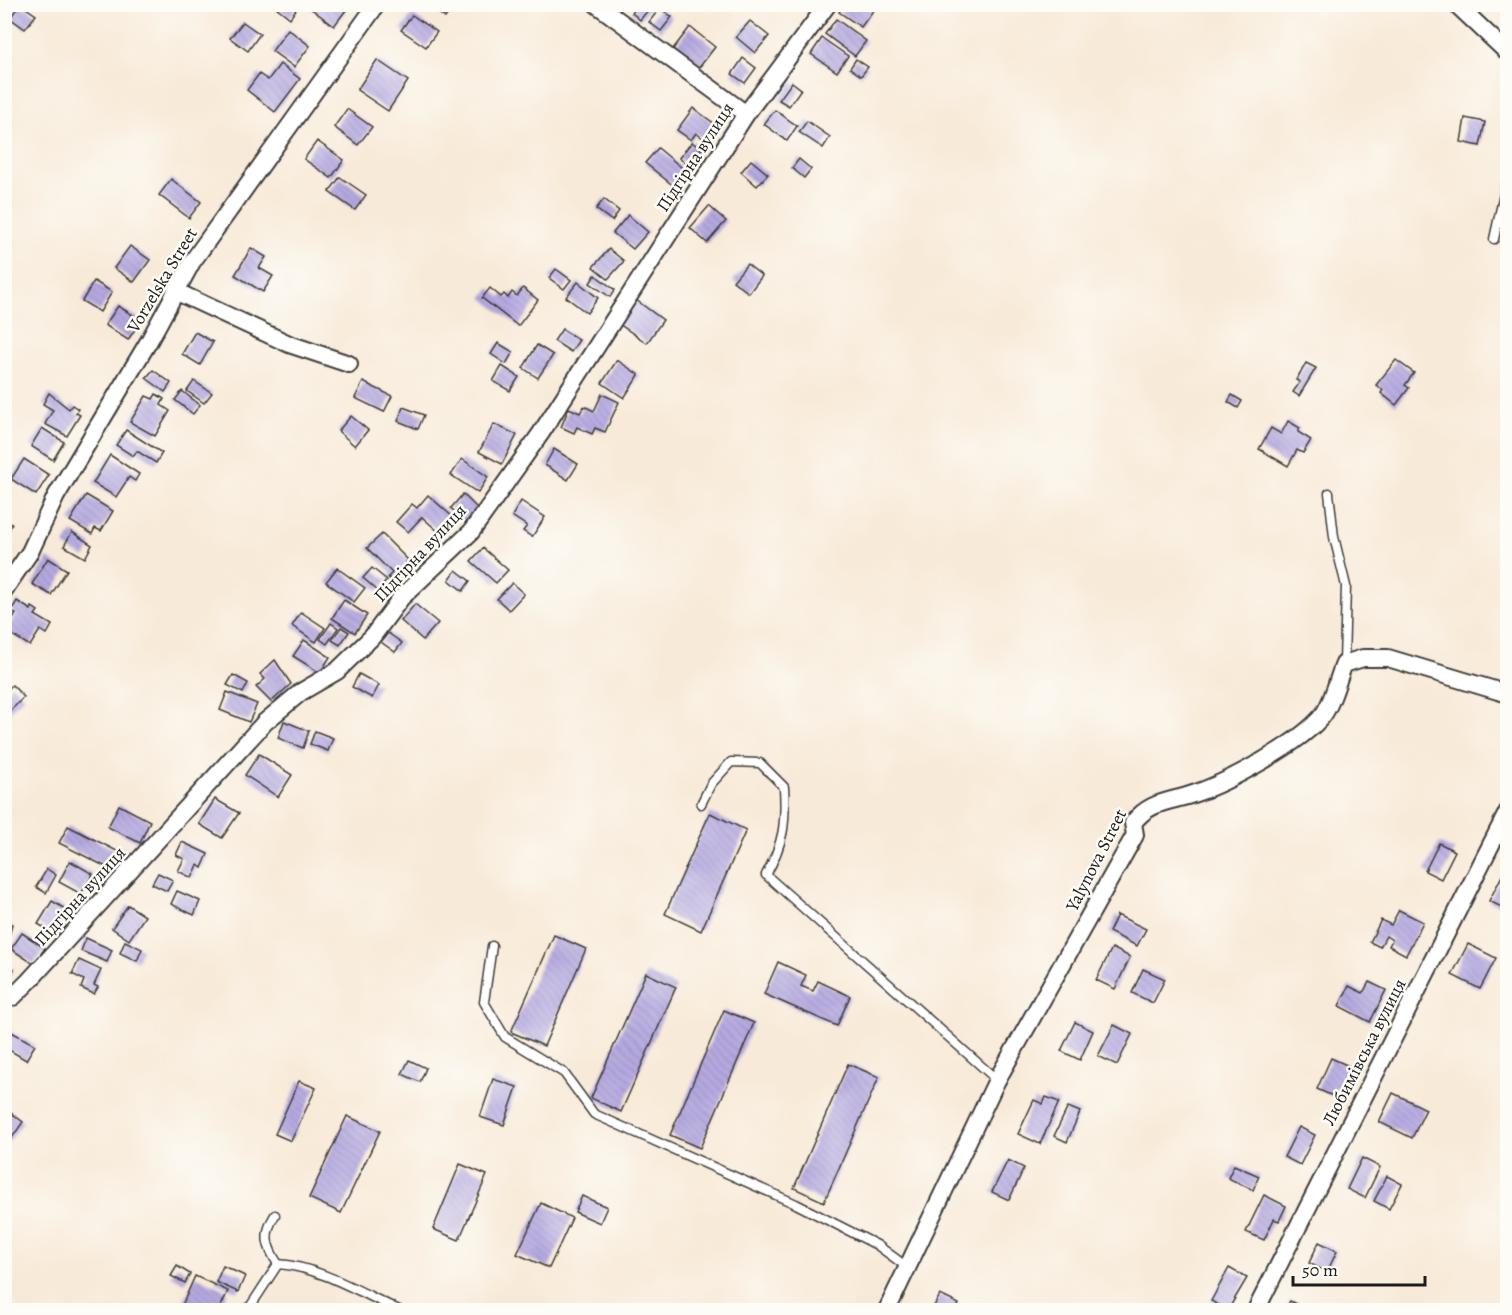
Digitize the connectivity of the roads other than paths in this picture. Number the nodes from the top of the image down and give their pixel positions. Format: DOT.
graph roads {
  1 [pos="377,4"];
  2 [pos="596,4"];
  3 [pos="828,4"];
  4 [pos="1456,4"];
  5 [pos="1500,37"];
  6 [pos="1508,53"];
  7 [pos="746,114"];
  8 [pos="1508,176"];
  9 [pos="1494,239"];
  10 [pos="175,291"];
  11 [pos="349,364"];
  12 [pos="1329,493"];
  13 [pos="4,590"];
  14 [pos="1344,664"];
  15 [pos="1508,694"];
  16 [pos="701,804"];
  17 [pos="1508,811"];
  18 [pos="492,946"];
  19 [pos="4,994"];
  20 [pos="997,1080"];
  21 [pos="275,1215"];
  22 [pos="278,1264"];
  23 [pos="907,1267"];
  24 [pos="248,1311"];
  25 [pos="399,1311"];
  26 [pos="887,1311"];
  27 [pos="1256,1311"];
  1 -- 10 [label="street, Vorzelska Street"];
  2 -- 7 [label="street"];
  3 -- 7 [label="street, Підгірна вулиця"];
  4 -- 5 [label="street"];
  5 -- 6 [label="street"];
  7 -- 19 [label="street, Підгірна вулиця"];
  8 -- 9 [label="lane"];
  10 -- 11 [label="street"];
  10 -- 13 [label="street, Vorzelska Street"];
  12 -- 14 [label="lane"];
  14 -- 15 [label="street"];
  14 -- 20 [label="street, Yalynova Street"];
  16 -- 20 [label="lane"];
  17 -- 27 [label="street, Любимівська вулиця"];
  18 -- 23 [label="lane"];
  20 -- 23 [label="street, Yalynova Street"];
  21 -- 22 [label="lane"];
  22 -- 24 [label="lane"];
  22 -- 25 [label="lane"];
  23 -- 26 [label="street, Yalynova Street"];
}
